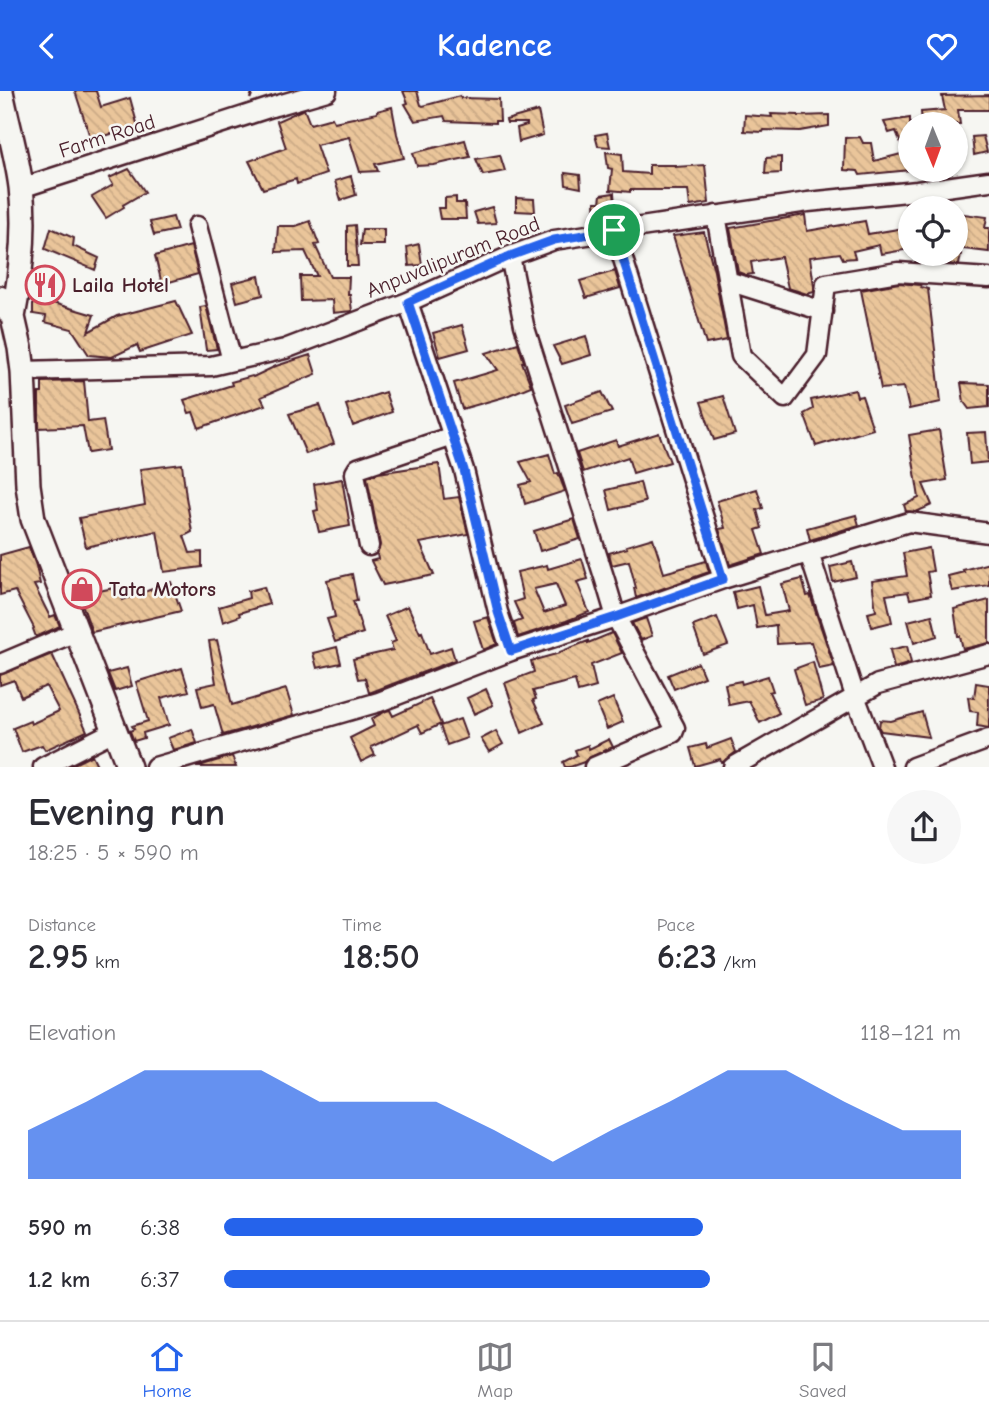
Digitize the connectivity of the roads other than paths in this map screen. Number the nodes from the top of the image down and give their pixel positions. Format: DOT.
graph roads {
  1 [pos="1,91"];
  2 [pos="327,91"];
  3 [pos="277,98"];
  4 [pos="989,181"];
  5 [pos="21,188"];
  6 [pos="716,215"];
  7 [pos="197,226"];
  8 [pos="614,230"];
  9 [pos="510,256"];
  10 [pos="989,278"];
  11 [pos="728,281"];
  12 [pos="0,298"];
  13 [pos="408,302"];
  14 [pos="823,311"];
  15 [pos="13,317"];
  16 [pos="232,361"];
  17 [pos="23,371"];
  18 [pos="453,436"];
  19 [pos="989,533"];
  20 [pos="369,547"];
  21 [pos="809,553"];
  22 [pos="723,579"];
  23 [pos="616,617"];
  24 [pos="78,631"];
  25 [pos="511,651"];
  26 [pos="989,654"];
  27 [pos="0,664"];
  28 [pos="855,696"];
  29 [pos="116,730"];
  30 [pos="989,739"];
  31 [pos="43,767"];
  32 [pos="130,767"];
  33 [pos="155,767"];
  34 [pos="594,767"];
  35 [pos="733,767"];
  36 [pos="882,767"];
  37 [pos="913,767"];
  1 -- 5 [label="main road"];
  2 -- 3 [label="street, Farm Road"];
  3 -- 5 [label="street, Farm Road"];
  4 -- 6 [label="street, Anpuvalipuram Road"];
  5 -- 15 [label="main road"];
  6 -- 8 [label="street, Anpuvalipuram Road"];
  6 -- 11 [label="street"];
  7 -- 16 [label="street"];
  8 -- 9 [label="street, Anpuvalipuram Road"];
  8 -- 22 [label="street"];
  9 -- 13 [label="street, Anpuvalipuram Road"];
  9 -- 23 [label="street"];
  10 -- 14 [label="street"];
  11 -- 14 [label="street"];
  11 -- 14 [label="street"];
  12 -- 15 [label="main road"];
  13 -- 16 [label="street, Anpuvalipuram Road"];
  13 -- 18 [label="street"];
  15 -- 17 [label="main road"];
  16 -- 17 [label="street, Anpuvalipuram Road"];
  17 -- 24 [label="main road"];
  18 -- 20 [label="street"];
  18 -- 25 [label="street"];
  19 -- 21 [label="street"];
  21 -- 22 [label="street"];
  21 -- 28 [label="street"];
  22 -- 23 [label="street"];
  23 -- 25 [label="street"];
  23 -- 34 [label="street"];
  24 -- 27 [label="street"];
  24 -- 29 [label="main road"];
  25 -- 33 [label="street"];
  26 -- 28 [label="street"];
  28 -- 35 [label="street"];
  28 -- 36 [label="street"];
  29 -- 31 [label="street"];
  29 -- 32 [label="main road"];
  30 -- 37 [label="street"];
}
